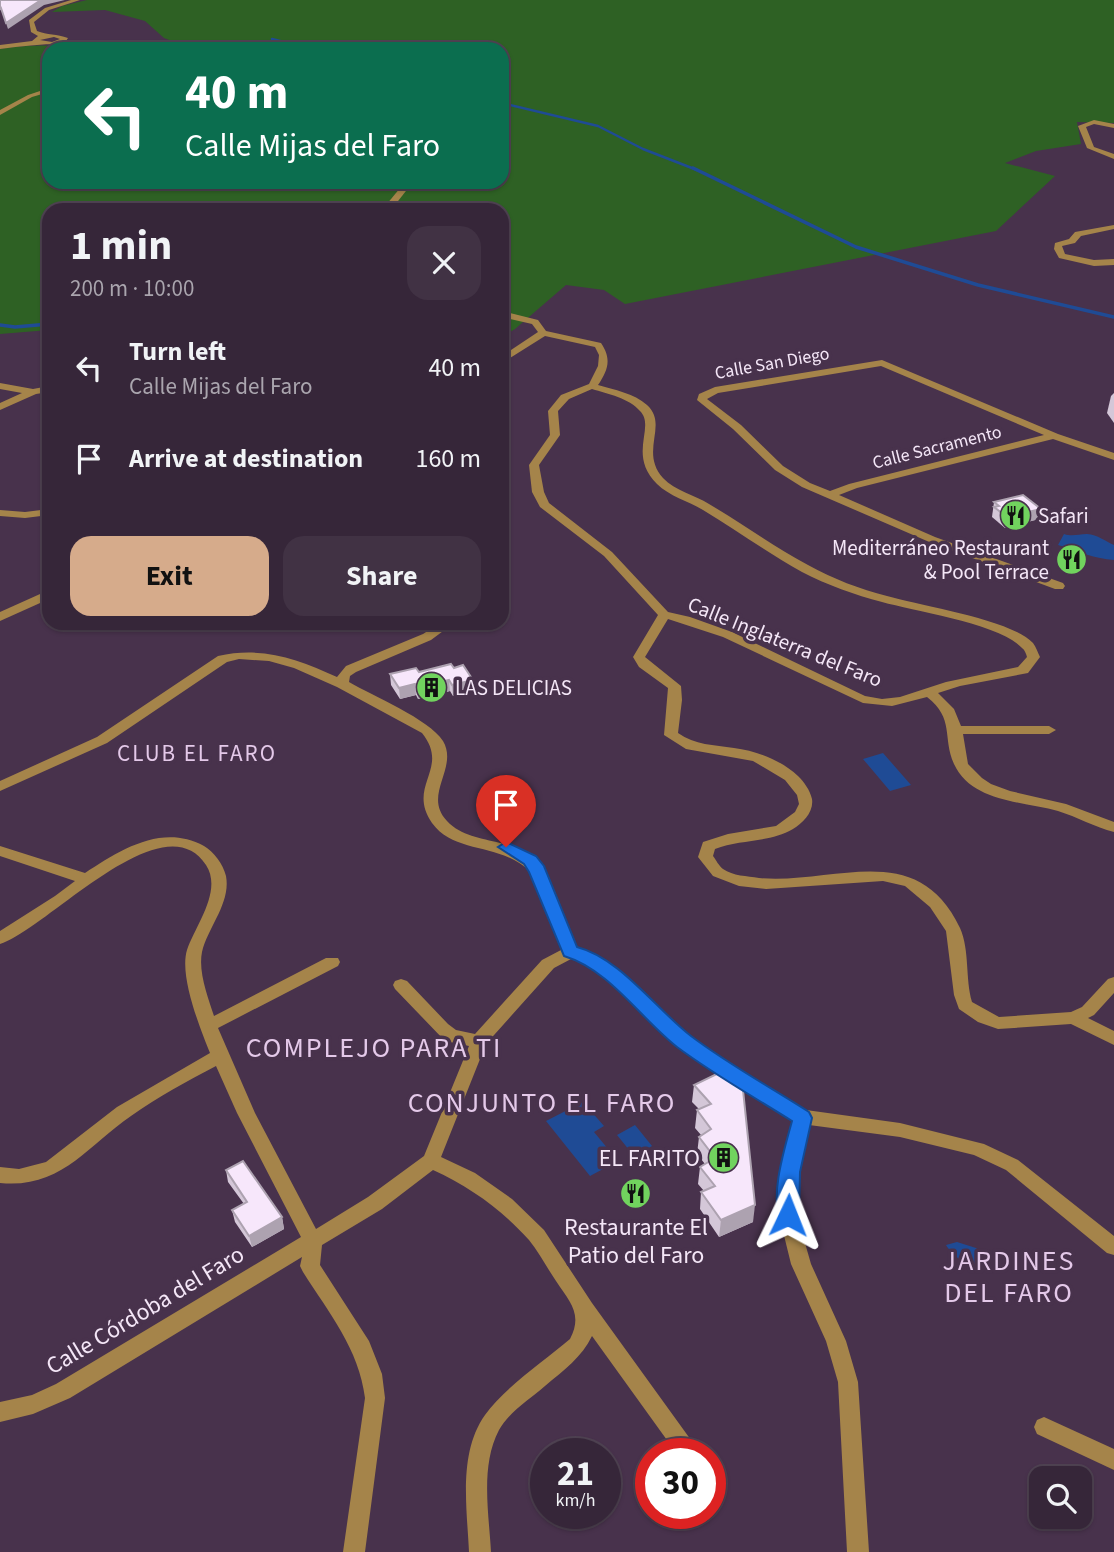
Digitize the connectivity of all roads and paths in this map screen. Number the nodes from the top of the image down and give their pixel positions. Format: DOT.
graph roads {
  1 [pos="77,0"];
  2 [pos="44,36"];
  3 [pos="36,42"];
  4 [pos="61,42"];
  5 [pos="0,47"];
  6 [pos="42,92"];
  7 [pos="0,113"];
  8 [pos="1114,126"];
  9 [pos="1114,157"];
  10 [pos="404,189"];
  11 [pos="393,203"];
  12 [pos="1114,227"];
  13 [pos="1114,262"];
  14 [pos="509,316"];
  15 [pos="543,332"];
  16 [pos="509,355"];
  17 [pos="0,386"];
  18 [pos="592,386"];
  19 [pos="42,390"];
  20 [pos="33,392"];
  21 [pos="0,407"];
  22 [pos="1054,436"];
  23 [pos="1114,457"];
  24 [pos="830,495"];
  25 [pos="0,513"];
  26 [pos="42,513"];
  27 [pos="1059,586"];
  28 [pos="42,597"];
  29 [pos="664,615"];
  30 [pos="0,617"];
  31 [pos="438,630"];
  32 [pos="342,684"];
  33 [pos="927,691"];
  34 [pos="956,730"];
  35 [pos="1049,730"];
  36 [pos="0,786"];
  37 [pos="1114,827"];
  38 [pos="0,851"];
  39 [pos="87,879"];
  40 [pos="0,938"];
  41 [pos="570,952"];
  42 [pos="332,962"];
  43 [pos="1114,983"];
  44 [pos="401,985"];
  45 [pos="1073,1018"];
  46 [pos="210,1025"];
  47 [pos="1114,1039"];
  48 [pos="479,1041"];
  49 [pos="220,1056"];
  50 [pos="802,1118"];
  51 [pos="431,1161"];
  52 [pos="0,1175"];
  53 [pos="313,1241"];
  54 [pos="1114,1247"];
  55 [pos="584,1307"];
  56 [pos="0,1412"];
  57 [pos="1044,1427"];
  58 [pos="678,1438"];
  59 [pos="1114,1460"];
  60 [pos="354,1552"];
  61 [pos="480,1552"];
  62 [pos="858,1552"];
  1 -- 2 [label="street"];
  2 -- 3 [label="street"];
  2 -- 4 [label="street"];
  3 -- 4 [label="street"];
  3 -- 5 [label="street"];
  6 -- 7 [label="street"];
  8 -- 9 [label="street"];
  10 -- 11 [label="street"];
  12 -- 13 [label="street"];
  14 -- 15 [label="street"];
  15 -- 16 [label="street"];
  15 -- 18 [label="street"];
  17 -- 20 [label="street"];
  18 -- 29 [label="street"];
  18 -- 33 [label="street, Calle Inglaterra del Faro"];
  19 -- 20 [label="street"];
  20 -- 21 [label="street"];
  22 -- 23 [label="street, Calle San Diego"];
  22 -- 24 [label="street, Calle Sacramento"];
  22 -- 24 [label="street, Calle San Diego"];
  24 -- 27 [label="street, Calle San Diego"];
  25 -- 26 [label="street"];
  28 -- 30 [label="street"];
  29 -- 33 [label="street, Calle Inglaterra del Faro"];
  29 -- 45 [label="street"];
  31 -- 32 [label="street"];
  32 -- 36 [label="street"];
  32 -- 41 [label="street"];
  33 -- 34 [label="street"];
  34 -- 35 [label="street"];
  34 -- 37 [label="street"];
  38 -- 39 [label="street"];
  39 -- 40 [label="street"];
  39 -- 46 [label="street"];
  41 -- 48 [label="street"];
  41 -- 50 [label="street"];
  42 -- 46 [label="street"];
  43 -- 45 [label="street"];
  44 -- 48 [label="street"];
  45 -- 47 [label="street"];
  46 -- 49 [label="street"];
  48 -- 51 [label="street"];
  49 -- 52 [label="street"];
  49 -- 53 [label="street"];
  50 -- 54 [label="street"];
  50 -- 62 [label="street"];
  51 -- 53 [label="street, Calle Córdoba del Faro"];
  51 -- 55 [label="street"];
  53 -- 56 [label="street, Calle Córdoba del Faro"];
  53 -- 60 [label="street"];
  55 -- 58 [label="street"];
  55 -- 61 [label="street"];
  57 -- 59 [label="street"];
}
